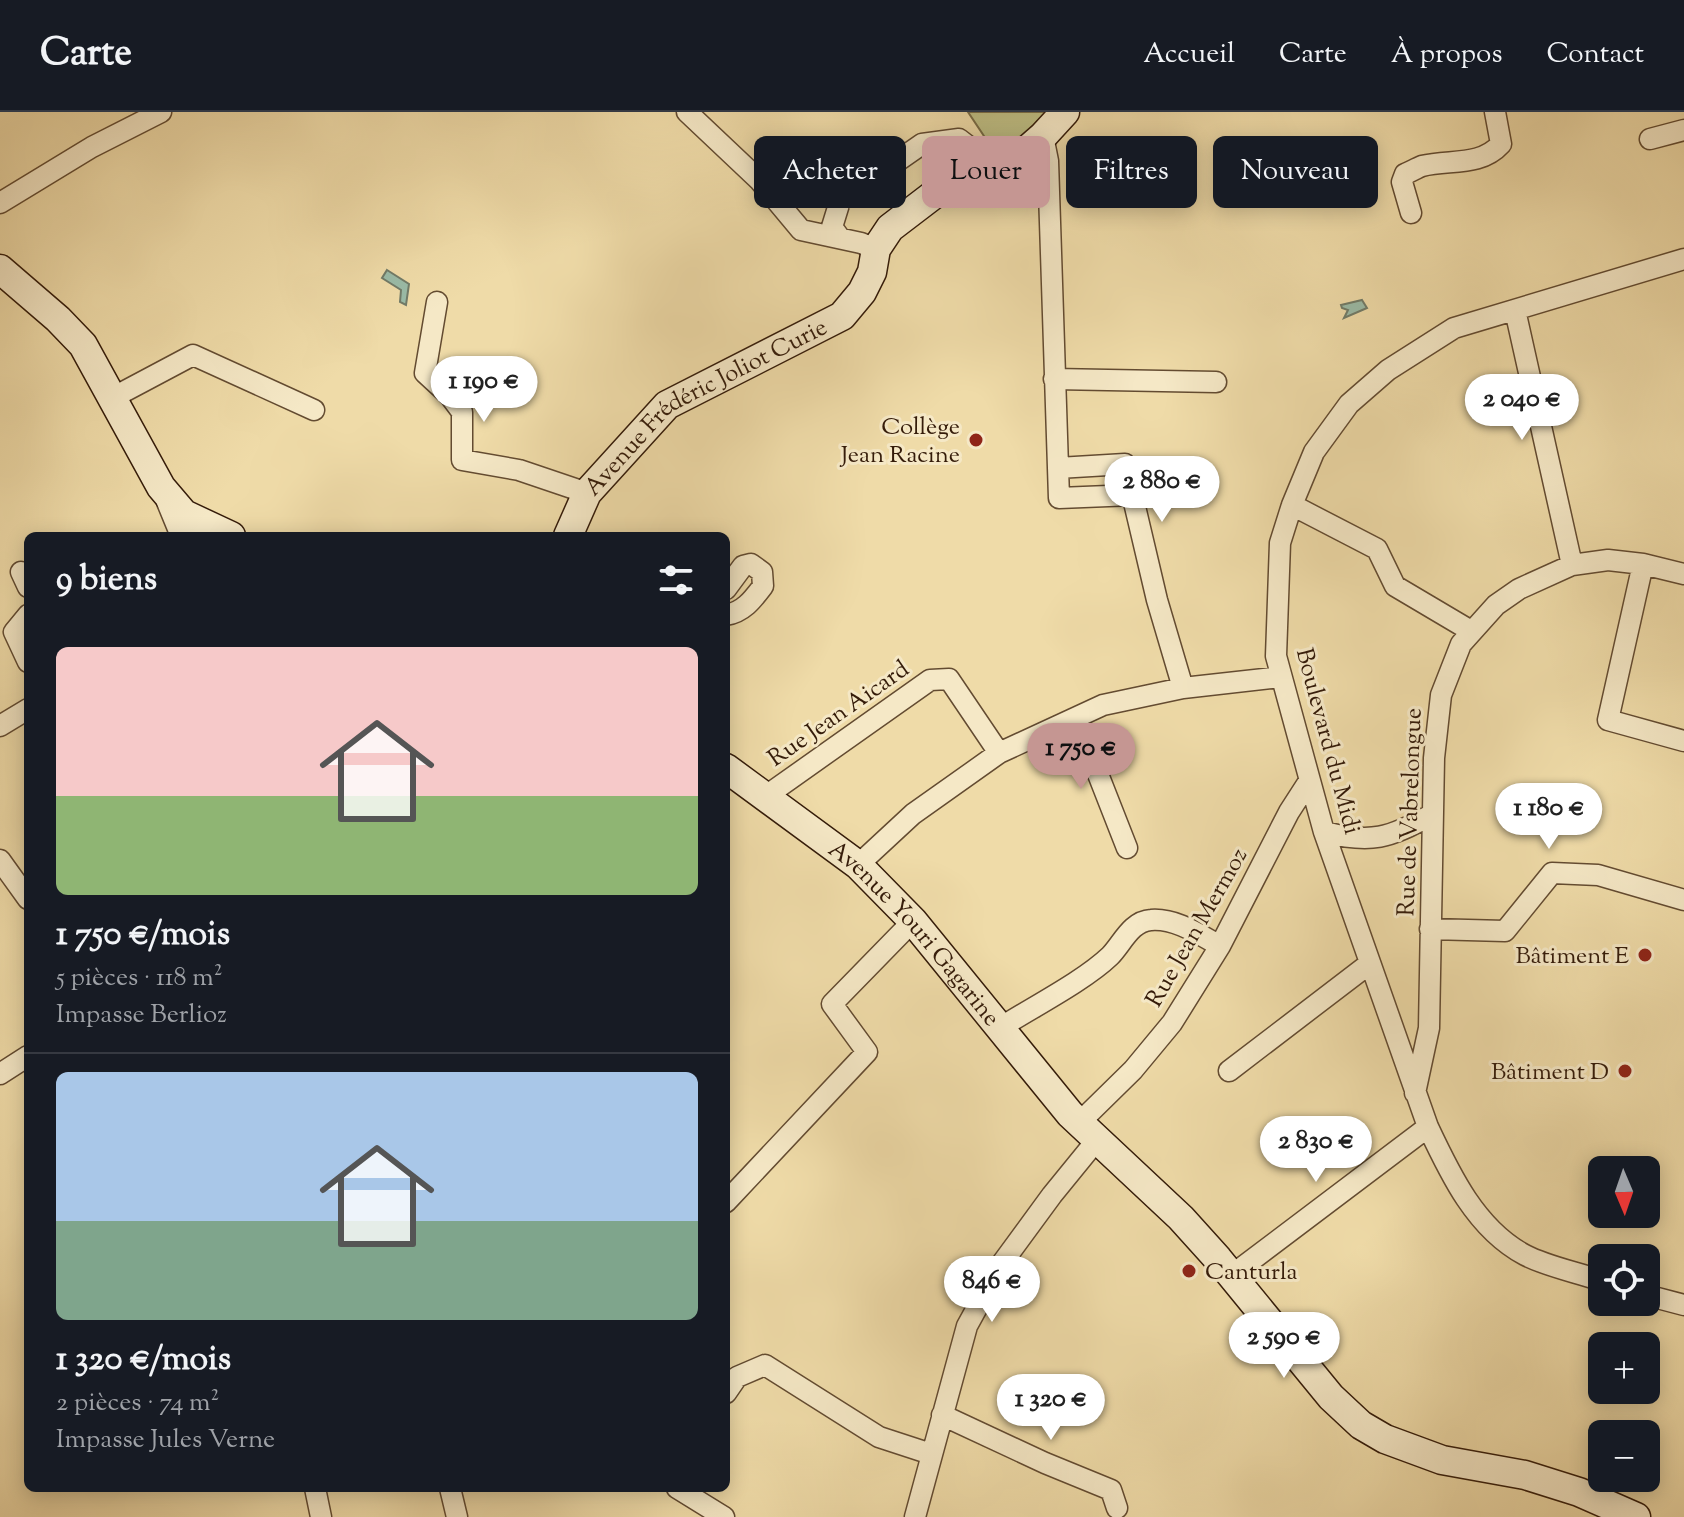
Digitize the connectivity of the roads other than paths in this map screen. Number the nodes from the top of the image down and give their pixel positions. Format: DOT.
graph roads {
  1 [pos="161,112"];
  2 [pos="687,112"];
  3 [pos="1065,112"];
  4 [pos="1495,112"];
  5 [pos="1684,130"];
  6 [pos="1043,136"];
  7 [pos="1650,139"];
  8 [pos="922,144"];
  9 [pos="0,203"];
  10 [pos="922,204"];
  11 [pos="1049,208"];
  12 [pos="1411,213"];
  13 [pos="840,238"];
  14 [pos="876,249"];
  15 [pos="1684,259"];
  16 [pos="0,269"];
  17 [pos="437,302"];
  18 [pos="1515,310"];
  19 [pos="1054,379"];
  20 [pos="1216,382"];
  21 [pos="112,398"];
  22 [pos="314,410"];
  23 [pos="1058,468"];
  24 [pos="161,487"];
  25 [pos="587,493"];
  26 [pos="1133,495"];
  27 [pos="1292,505"];
  28 [pos="179,532"];
  29 [pos="222,532"];
  30 [pos="570,532"];
  31 [pos="1643,564"];
  32 [pos="1572,565"];
  33 [pos="1684,574"];
  34 [pos="730,584"];
  35 [pos="730,614"];
  36 [pos="24,620"];
  37 [pos="1471,631"];
  38 [pos="24,653"];
  39 [pos="1281,677"];
  40 [pos="1183,688"];
  41 [pos="24,711"];
  42 [pos="1076,718"];
  43 [pos="0,726"];
  44 [pos="1684,741"];
  45 [pos="999,753"];
  46 [pos="730,771"];
  47 [pos="1309,781"];
  48 [pos="766,796"];
  49 [pos="1431,815"];
  50 [pos="1324,832"];
  51 [pos="1127,848"];
  52 [pos="0,860"];
  53 [pos="858,865"];
  54 [pos="24,893"];
  55 [pos="1684,900"];
  56 [pos="913,921"];
  57 [pos="1430,929"];
  58 [pos="1220,946"];
  59 [pos="1369,964"];
  60 [pos="1000,1028"];
  61 [pos="24,1059"];
  62 [pos="1229,1071"];
  63 [pos="0,1074"];
  64 [pos="1415,1093"];
  65 [pos="1428,1127"];
  66 [pos="1088,1132"];
  67 [pos="730,1198"];
  68 [pos="1232,1275"];
  69 [pos="1588,1276"];
  70 [pos="1660,1299"];
  71 [pos="1684,1305"];
  72 [pos="730,1387"];
  73 [pos="942,1415"];
  74 [pos="931,1454"];
  75 [pos="316,1492"];
  76 [pos="683,1492"];
  77 [pos="1117,1508"];
  78 [pos="321,1517"];
  79 [pos="724,1517"];
  80 [pos="915,1517"];
  81 [pos="1636,1517"];
  1 -- 9 [label="street"];
  2 -- 13 [label="street"];
  3 -- 6 [label="street, Avenue Frédéric Joliot Curie"];
  4 -- 12 [label="street"];
  5 -- 7 [label="street"];
  8 -- 13 [label="street"];
  10 -- 14 [label="street, Avenue Frédéric Joliot Curie"];
  11 -- 19 [label="street"];
  13 -- 14 [label="street"];
  14 -- 25 [label="street, Avenue Frédéric Joliot Curie"];
  15 -- 18 [label="street, Boulevard du Midi"];
  16 -- 21 [label="street"];
  17 -- 25 [label="street"];
  18 -- 27 [label="street, Boulevard du Midi"];
  18 -- 32 [label="street"];
  19 -- 20 [label="street"];
  19 -- 23 [label="street"];
  21 -- 22 [label="street"];
  21 -- 24 [label="street"];
  23 -- 26 [label="street"];
  23 -- 26 [label="street"];
  24 -- 28 [label="street"];
  24 -- 29 [label="street"];
  25 -- 30 [label="street, Avenue Frédéric Joliot Curie"];
  26 -- 40 [label="street"];
  27 -- 37 [label="street"];
  27 -- 39 [label="street, Boulevard du Midi"];
  31 -- 32 [label="street, Rue de Vabrelongue"];
  31 -- 33 [label="street, Rue de Vabrelongue"];
  31 -- 44 [label="street"];
  32 -- 37 [label="street, Rue de Vabrelongue"];
  34 -- 35 [label="street"];
  36 -- 38 [label="street"];
  37 -- 49 [label="street, Rue de Vabrelongue"];
  39 -- 40 [label="street"];
  39 -- 47 [label="street, Boulevard du Midi"];
  40 -- 42 [label="street"];
  41 -- 43 [label="street"];
  42 -- 45 [label="street"];
  42 -- 51 [label="street"];
  45 -- 48 [label="street, Rue Jean Aicard"];
  45 -- 53 [label="street"];
  46 -- 48 [label="street, Avenue Youri Gagarine"];
  47 -- 50 [label="street, Boulevard du Midi"];
  47 -- 58 [label="street, Rue Jean Mermoz"];
  48 -- 53 [label="street, Avenue Youri Gagarine"];
  49 -- 50 [label="street"];
  49 -- 57 [label="street, Rue de Vabrelongue"];
  50 -- 59 [label="street, Boulevard du Midi"];
  52 -- 54 [label="street"];
  53 -- 56 [label="street, Avenue Youri Gagarine"];
  55 -- 57 [label="street"];
  56 -- 60 [label="street, Avenue Youri Gagarine"];
  56 -- 67 [label="street"];
  57 -- 64 [label="street, Rue de Vabrelongue"];
  58 -- 60 [label="street"];
  58 -- 66 [label="street, Rue Jean Mermoz"];
  59 -- 62 [label="street"];
  59 -- 64 [label="street, Boulevard du Midi"];
  60 -- 66 [label="street, Avenue Youri Gagarine"];
  61 -- 63 [label="street"];
  64 -- 65 [label="street, Boulevard du Midi"];
  65 -- 68 [label="street"];
  65 -- 69 [label="street, Boulevard du Midi"];
  66 -- 68 [label="street, Avenue Youri Gagarine"];
  66 -- 73 [label="street, Rue Jean Mermoz"];
  68 -- 81 [label="street, Avenue Youri Gagarine"];
  70 -- 71 [label="street"];
  72 -- 74 [label="street"];
  73 -- 74 [label="street, Rue Jean Mermoz"];
  73 -- 77 [label="street"];
  74 -- 80 [label="street, Rue Jean Mermoz"];
  75 -- 78 [label="street"];
  76 -- 79 [label="street"];
}
